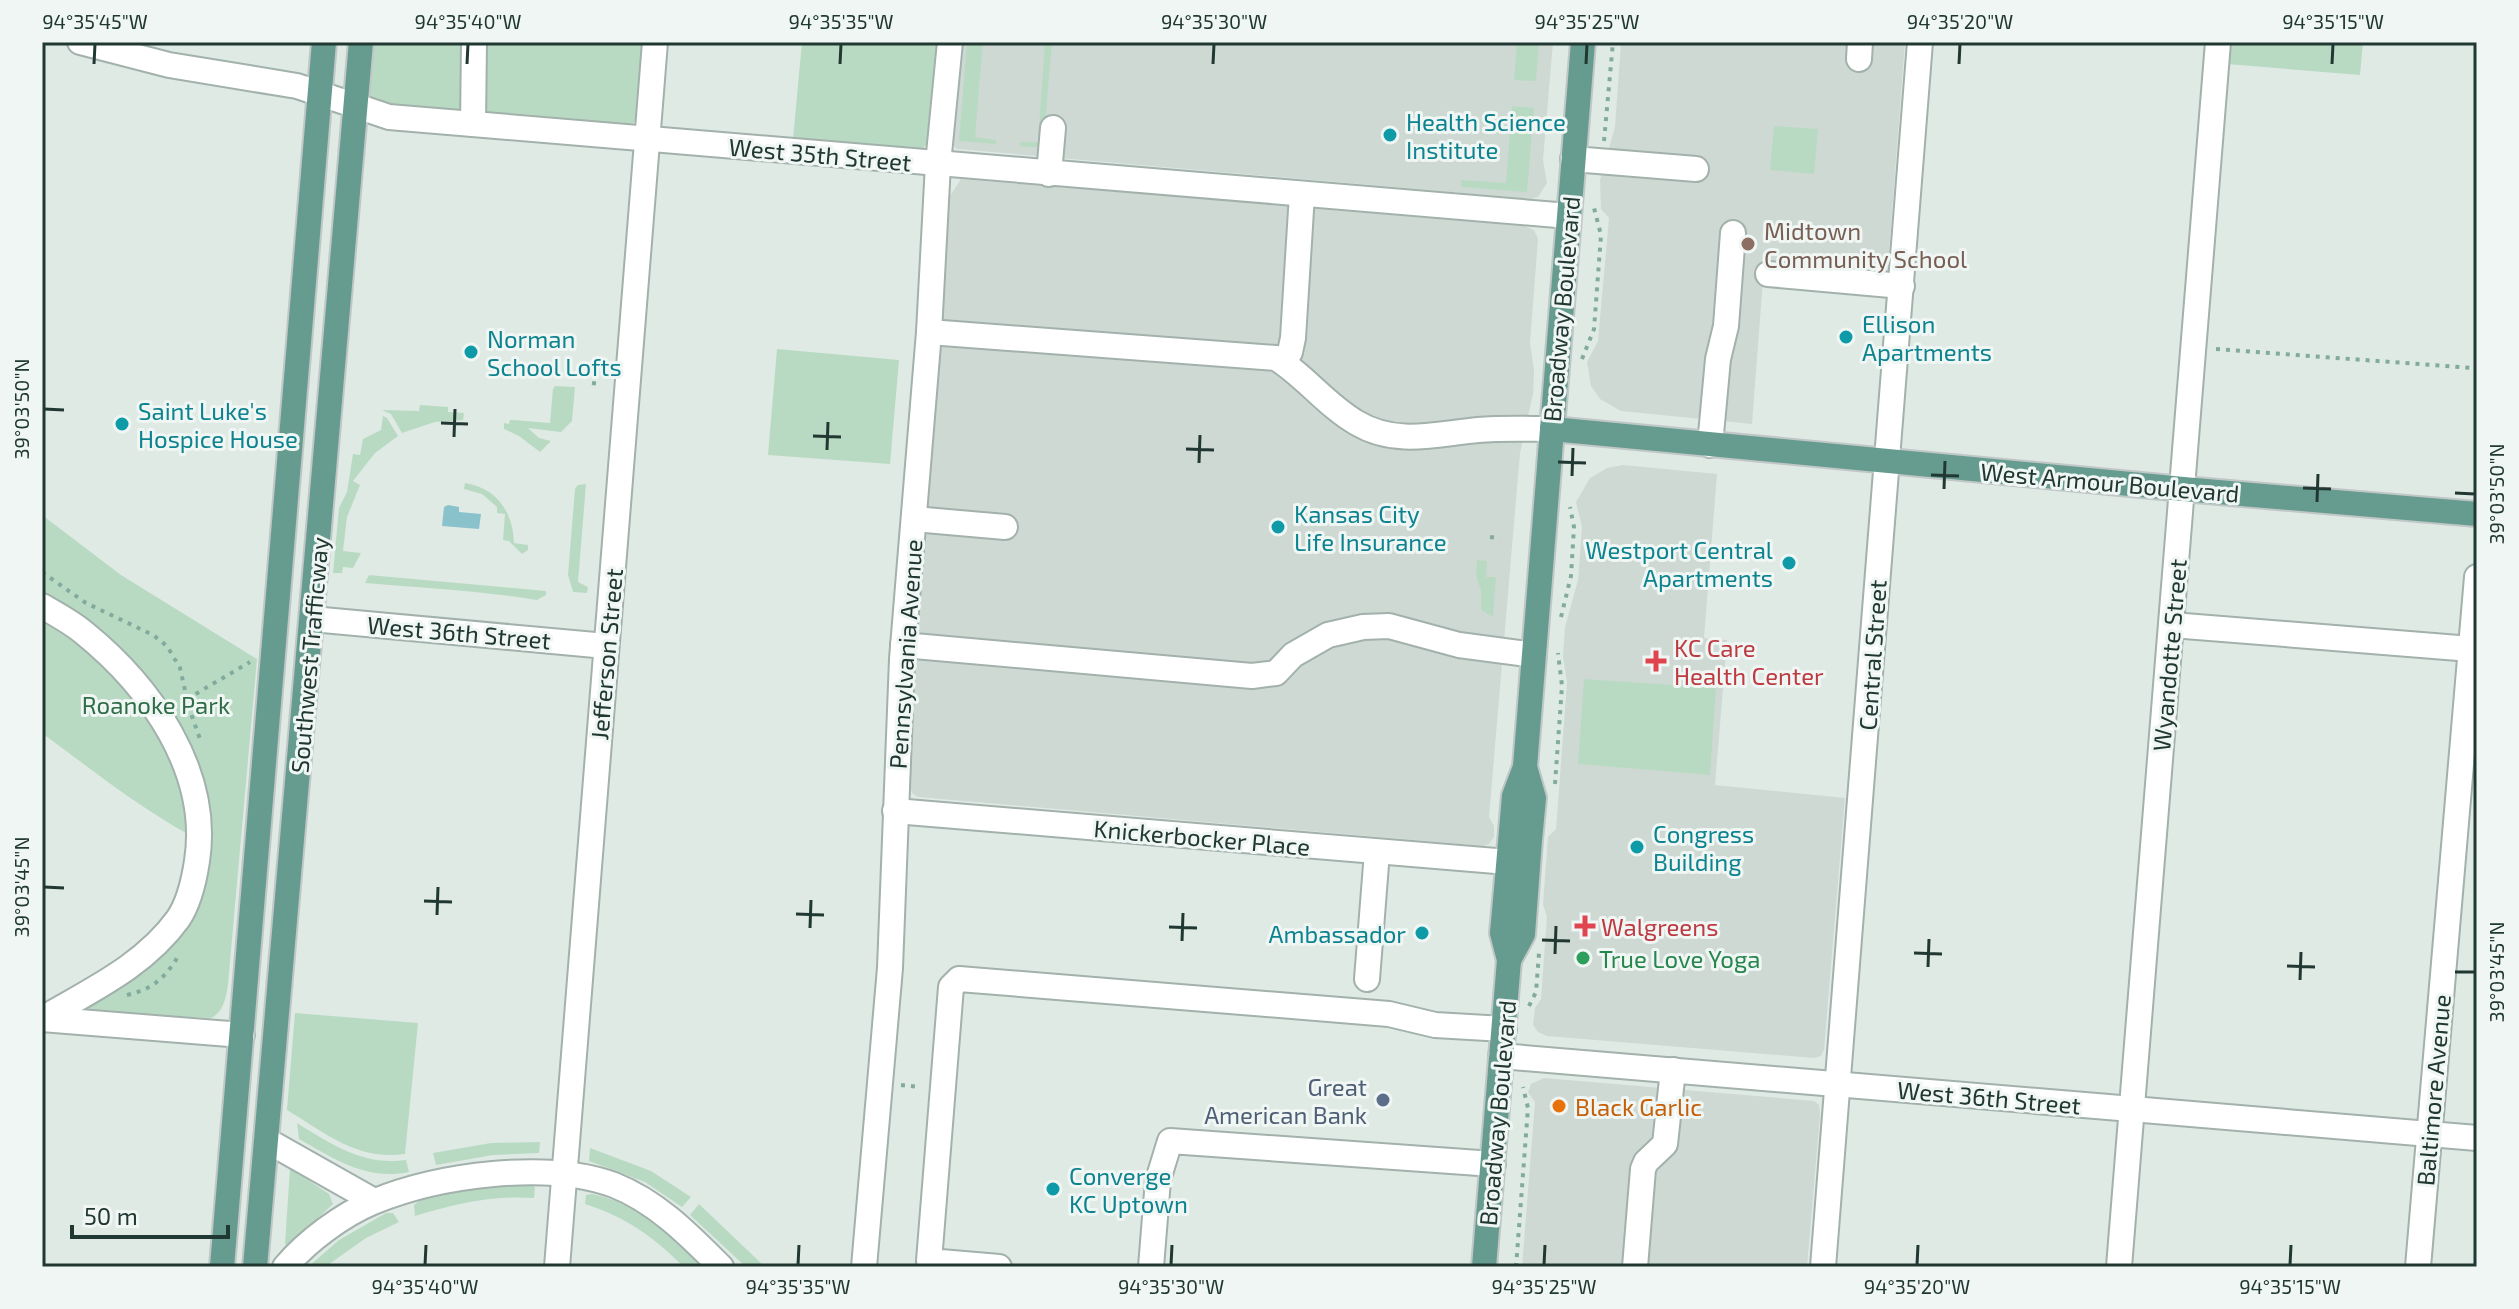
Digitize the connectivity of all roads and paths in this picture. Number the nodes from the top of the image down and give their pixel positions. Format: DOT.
graph roads {
  1 [pos="80,42"];
  2 [pos="324,42"];
  3 [pos="361,42"];
  4 [pos="474,42"];
  5 [pos="655,42"];
  6 [pos="950,42"];
  7 [pos="1583,42"];
  8 [pos="1613,42"];
  9 [pos="1920,42"];
  10 [pos="2218,42"];
  11 [pos="319,95"];
  12 [pos="356,108"];
  13 [pos="473,124"];
  14 [pos="1053,128"];
  15 [pos="648,140"];
  16 [pos="1573,159"];
  17 [pos="1598,161"];
  18 [pos="938,164"];
  19 [pos="1696,169"];
  20 [pos="1049,174"];
  21 [pos="1302,194"];
  22 [pos="1592,199"];
  23 [pos="1569,216"];
  24 [pos="1733,233"];
  25 [pos="1768,274"];
  26 [pos="1902,286"];
  27 [pos="929,332"];
  28 [pos="2216,349"];
  29 [pos="1283,362"];
  30 [pos="1580,368"];
  31 [pos="2472,368"];
  32 [pos="592,383"];
  33 [pos="599,384"];
  34 [pos="1552,429"];
  35 [pos="1710,445"];
  36 [pos="1887,462"];
  37 [pos="2183,489"];
  38 [pos="1570,496"];
  39 [pos="2477,514"];
  40 [pos="914,519"];
  41 [pos="1005,527"];
  42 [pos="1490,537"];
  43 [pos="1500,538"];
  44 [pos="42,572"];
  45 [pos="2477,577"];
  46 [pos="42,606"];
  47 [pos="312,619"];
  48 [pos="2172,625"];
  49 [pos="1559,628"];
  50 [pos="903,645"];
  51 [pos="606,646"];
  52 [pos="2471,649"];
  53 [pos="1546,653"];
  54 [pos="253,660"];
  55 [pos="187,699"];
  56 [pos="201,743"];
  57 [pos="1525,767"];
  58 [pos="1554,791"];
  59 [pos="895,811"];
  60 [pos="1377,852"];
  61 [pos="1508,862"];
  62 [pos="1540,939"];
  63 [pos="184,946"];
  64 [pos="1509,960"];
  65 [pos="1367,979"];
  66 [pos="99,986"];
  67 [pos="1528,1018"];
  68 [pos="42,1019"];
  69 [pos="1504,1029"];
  70 [pos="242,1035"];
  71 [pos="1501,1056"];
  72 [pos="1673,1070"];
  73 [pos="1523,1083"];
  74 [pos="1839,1084"];
  75 [pos="905,1086"];
  76 [pos="913,1086"];
  77 [pos="2132,1109"];
  78 [pos="2429,1135"];
  79 [pos="2477,1138"];
  80 [pos="266,1140"];
  81 [pos="1493,1164"];
  82 [pos="565,1174"];
  83 [pos="374,1201"];
  84 [pos="222,1267"];
  85 [pos="255,1267"];
  86 [pos="285,1267"];
  87 [pos="557,1267"];
  88 [pos="721,1267"];
  89 [pos="864,1267"];
  90 [pos="999,1267"];
  91 [pos="1151,1267"];
  92 [pos="1484,1267"];
  93 [pos="1516,1267"];
  94 [pos="1635,1267"];
  95 [pos="1823,1267"];
  96 [pos="2119,1267"];
  97 [pos="2418,1267"];
  1 -- 11 [label="street, West 35th Street"];
  2 -- 11 [label="main road, Southwest Trafficway"];
  3 -- 12 [label="main road, Southwest Trafficway"];
  4 -- 13 [label="street"];
  5 -- 15 [label="street, Jefferson Street"];
  6 -- 18 [label="street, Pennsylvania Avenue"];
  7 -- 16 [label="main road, Broadway Boulevard"];
  8 -- 17 [label="path"];
  9 -- 26 [label="street, Central Street"];
  10 -- 37 [label="street, Wyandotte Street"];
  11 -- 12 [label="street, West 35th Street"];
  11 -- 70 [label="main road, Southwest Trafficway"];
  12 -- 13 [label="street, West 35th Street"];
  12 -- 47 [label="main road, Southwest Trafficway"];
  13 -- 15 [label="street, West 35th Street"];
  14 -- 20 [label="street"];
  15 -- 18 [label="street, West 35th Street"];
  15 -- 51 [label="street, Jefferson Street"];
  16 -- 17 [label="street"];
  16 -- 23 [label="main road, Broadway Boulevard"];
  17 -- 19 [label="street"];
  18 -- 20 [label="street, West 35th Street"];
  18 -- 27 [label="street, Pennsylvania Avenue"];
  20 -- 21 [label="street, West 35th Street"];
  21 -- 23 [label="street, West 35th Street"];
  21 -- 29 [label="street"];
  22 -- 30 [label="path"];
  23 -- 34 [label="main road, Broadway Boulevard"];
  24 -- 35 [label="street"];
  25 -- 26 [label="street"];
  26 -- 36 [label="street, Central Street"];
  27 -- 29 [label="street"];
  27 -- 40 [label="street, Pennsylvania Avenue"];
  28 -- 31 [label="path"];
  29 -- 34 [label="street"];
  32 -- 33 [label="path"];
  34 -- 35 [label="main road, West Armour Boulevard"];
  34 -- 53 [label="main road, Broadway Boulevard"];
  35 -- 36 [label="main road, West Armour Boulevard"];
  36 -- 37 [label="main road, West Armour Boulevard"];
  36 -- 74 [label="street, Central Street"];
  37 -- 39 [label="main road, West Armour Boulevard"];
  37 -- 48 [label="street, Wyandotte Street"];
  38 -- 49 [label="path"];
  40 -- 41 [label="street"];
  40 -- 50 [label="street, Pennsylvania Avenue"];
  42 -- 43 [label="path"];
  44 -- 55 [label="path"];
  45 -- 52 [label="street, Baltimore Avenue"];
  46 -- 66 [label="street"];
  47 -- 51 [label="street, West 36th Street"];
  47 -- 80 [label="main road, Southwest Trafficway"];
  48 -- 52 [label="street"];
  48 -- 77 [label="street, Wyandotte Street"];
  50 -- 53 [label="street"];
  50 -- 59 [label="street, Pennsylvania Avenue"];
  51 -- 82 [label="street, Jefferson Street"];
  52 -- 78 [label="street, Baltimore Avenue"];
  53 -- 57 [label="main road, Broadway Boulevard"];
  53 -- 58 [label="path"];
  54 -- 55 [label="path"];
  55 -- 56 [label="path"];
  57 -- 61 [label="main road, Broadway Boulevard"];
  57 -- 64 [label="main road, Broadway Boulevard"];
  59 -- 60 [label="street, Knickerbocker Place"];
  59 -- 89 [label="street, Pennsylvania Avenue"];
  60 -- 61 [label="street, Knickerbocker Place"];
  60 -- 65 [label="street"];
  61 -- 64 [label="main road, Broadway Boulevard"];
  62 -- 67 [label="path"];
  63 -- 66 [label="path"];
  64 -- 69 [label="main road, Broadway Boulevard"];
  66 -- 68 [label="street"];
  68 -- 70 [label="street"];
  69 -- 71 [label="main road, Broadway Boulevard"];
  69 -- 90 [label="street"];
  70 -- 84 [label="main road, Southwest Trafficway"];
  71 -- 72 [label="street, West 36th Street"];
  71 -- 81 [label="main road, Broadway Boulevard"];
  72 -- 74 [label="street, West 36th Street"];
  72 -- 94 [label="street"];
  73 -- 93 [label="path"];
  74 -- 77 [label="street, West 36th Street"];
  74 -- 95 [label="street, Central Street"];
  75 -- 76 [label="path"];
  77 -- 78 [label="street, West 36th Street"];
  77 -- 96 [label="street, Wyandotte Street"];
  78 -- 79 [label="street, West 36th Street"];
  78 -- 97 [label="street, Baltimore Avenue"];
  80 -- 83 [label="street"];
  80 -- 85 [label="main road, Southwest Trafficway"];
  81 -- 91 [label="street"];
  81 -- 92 [label="main road, Broadway Boulevard"];
  82 -- 83 [label="street"];
  82 -- 87 [label="street, Jefferson Street"];
  82 -- 88 [label="street"];
  83 -- 86 [label="street"];
}
